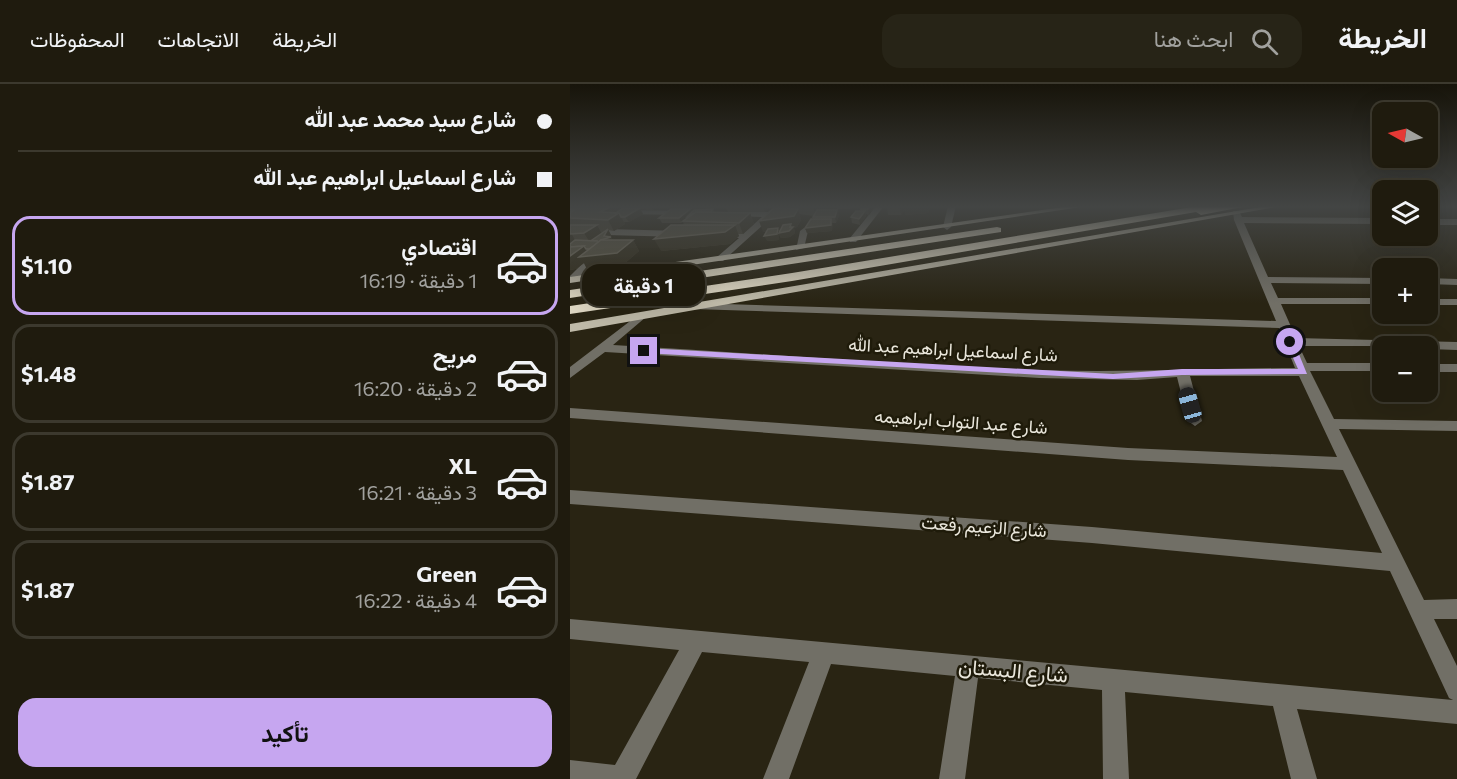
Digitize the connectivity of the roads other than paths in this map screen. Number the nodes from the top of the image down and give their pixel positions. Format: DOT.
graph roads {
  1 [pos="741,238"];
  2 [pos="802,238"];
  3 [pos="865,238"];
  4 [pos="943,238"];
  5 [pos="1020,238"];
  6 [pos="1089,238"];
  7 [pos="1248,238"];
  8 [pos="854,240"];
  9 [pos="799,248"];
  10 [pos="601,251"];
  11 [pos="720,259"];
  12 [pos="571,279"];
  13 [pos="1264,280"];
  14 [pos="1372,281"];
  15 [pos="1438,282"];
  16 [pos="1457,282"];
  17 [pos="570,294"];
  18 [pos="1273,301"];
  19 [pos="1372,301"];
  20 [pos="1438,302"];
  21 [pos="1457,302"];
  22 [pos="690,306"];
  23 [pos="570,310"];
  24 [pos="642,315"];
  25 [pos="1283,324"];
  26 [pos="570,327"];
  27 [pos="1290,342"];
  28 [pos="1457,346"];
  29 [pos="600,348"];
  30 [pos="1372,368"];
  31 [pos="1438,368"];
  32 [pos="1457,368"];
  33 [pos="1302,369"];
  34 [pos="1182,372"];
  35 [pos="570,374"];
  36 [pos="570,412"];
  37 [pos="1195,421"];
  38 [pos="1329,424"];
  39 [pos="1457,426"];
  40 [pos="1349,465"];
  41 [pos="570,497"];
  42 [pos="1397,563"];
  43 [pos="1457,609"];
  44 [pos="1420,610"];
  45 [pos="570,629"];
  46 [pos="696,641"];
  47 [pos="824,653"];
  48 [pos="968,667"];
  49 [pos="1113,680"];
  50 [pos="1457,690"];
  51 [pos="1282,696"];
  52 [pos="1457,712"];
  53 [pos="570,773"];
  54 [pos="622,779"];
  55 [pos="776,779"];
  56 [pos="952,779"];
  57 [pos="1116,779"];
  58 [pos="1304,779"];
  1 -- 11 [label="street"];
  2 -- 9 [label="street"];
  3 -- 8 [label="main road"];
  4 -- 17 [label="highway"];
  5 -- 23 [label="highway"];
  6 -- 22 [label="main road"];
  7 -- 13 [label="street"];
  8 -- 9 [label="main road"];
  9 -- 11 [label="main road"];
  10 -- 12 [label="street"];
  11 -- 12 [label="main road"];
  13 -- 14 [label="street"];
  13 -- 18 [label="street"];
  15 -- 16 [label="street"];
  18 -- 19 [label="street"];
  18 -- 25 [label="street"];
  20 -- 21 [label="street"];
  22 -- 24 [label="main road"];
  22 -- 25 [label="street"];
  24 -- 26 [label="main road"];
  24 -- 29 [label="street"];
  25 -- 27 [label="street"];
  27 -- 28 [label="street"];
  27 -- 33 [label="street"];
  29 -- 34 [label="street, شارع اسماعيل ابراهيم عبد الله"];
  29 -- 35 [label="street"];
  30 -- 33 [label="street, شارع اسماعيل ابراهيم عبد الله"];
  31 -- 32 [label="street"];
  33 -- 34 [label="street, شارع اسماعيل ابراهيم عبد الله"];
  33 -- 38 [label="street"];
  34 -- 37 [label="street"];
  36 -- 40 [label="street, شارع عبد التواب ابراهيمه"];
  38 -- 39 [label="street"];
  38 -- 40 [label="street"];
  40 -- 42 [label="street"];
  41 -- 42 [label="street, شارع الزعيم رفعت"];
  42 -- 44 [label="street"];
  43 -- 44 [label="street"];
  44 -- 50 [label="street"];
  45 -- 46 [label="street, شارع البستان"];
  46 -- 47 [label="street, شارع البستان"];
  46 -- 54 [label="street"];
  47 -- 48 [label="street, شارع البستان"];
  47 -- 55 [label="street"];
  48 -- 49 [label="street, شارع البستان"];
  48 -- 56 [label="street"];
  49 -- 51 [label="street, شارع البستان"];
  49 -- 57 [label="street"];
  51 -- 52 [label="street, شارع البستان"];
  51 -- 58 [label="street"];
  53 -- 54 [label="street"];
}
